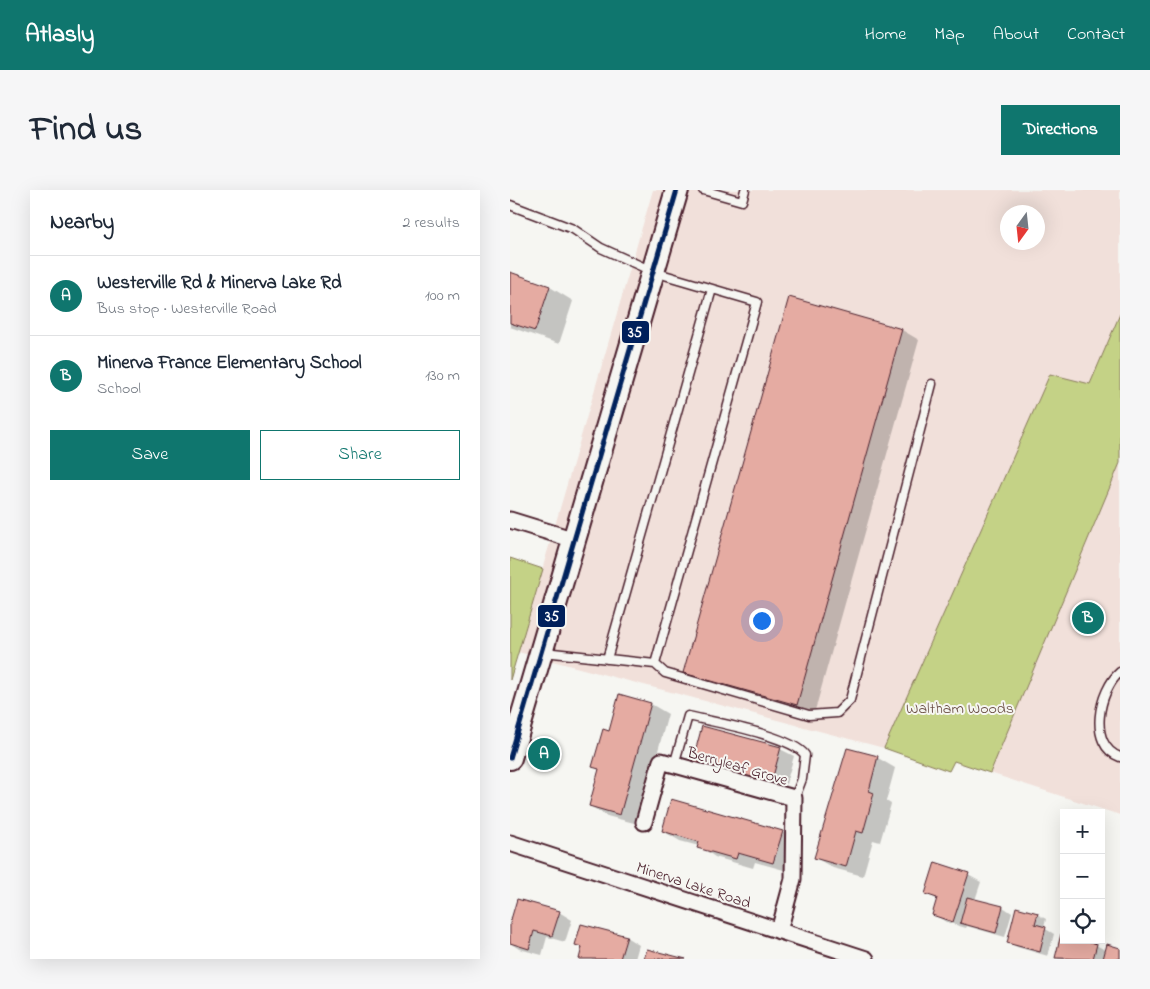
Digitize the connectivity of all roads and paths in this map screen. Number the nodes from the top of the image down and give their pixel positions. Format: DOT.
graph roads {
  1 [pos="677,190"];
  2 [pos="703,190"];
  3 [pos="745,190"];
  4 [pos="510,205"];
  5 [pos="654,272"];
  6 [pos="712,289"];
  7 [pos="932,384"];
  8 [pos="510,520"];
  9 [pos="575,540"];
  10 [pos="542,652"];
  11 [pos="607,659"];
  12 [pos="655,664"];
  13 [pos="1120,672"];
  14 [pos="1120,757"];
  15 [pos="510,758"];
  16 [pos="674,765"];
  17 [pos="794,800"];
  18 [pos="644,822"];
  19 [pos="510,843"];
  20 [pos="780,930"];
  21 [pos="866,959"];
  1 -- 5 [label="main road"];
  2 -- 3 [label="lane"];
  4 -- 5 [label="lane"];
  5 -- 6 [label="lane"];
  5 -- 9 [label="main road"];
  6 -- 11 [label="lane"];
  6 -- 12 [label="lane"];
  7 -- 12 [label="lane"];
  8 -- 9 [label="street"];
  9 -- 10 [label="main road"];
  10 -- 11 [label="lane"];
  10 -- 15 [label="main road"];
  11 -- 12 [label="lane"];
  13 -- 14 [label="lane"];
  16 -- 17 [label="street, Berryleaf Grove"];
  16 -- 17 [label="lane"];
  16 -- 18 [label="street, Berryleaf Grove"];
  17 -- 20 [label="street, Berryleaf Grove"];
  19 -- 20 [label="street, Minerva Lake Road"];
  20 -- 21 [label="street, Minerva Lake Road"];
}
